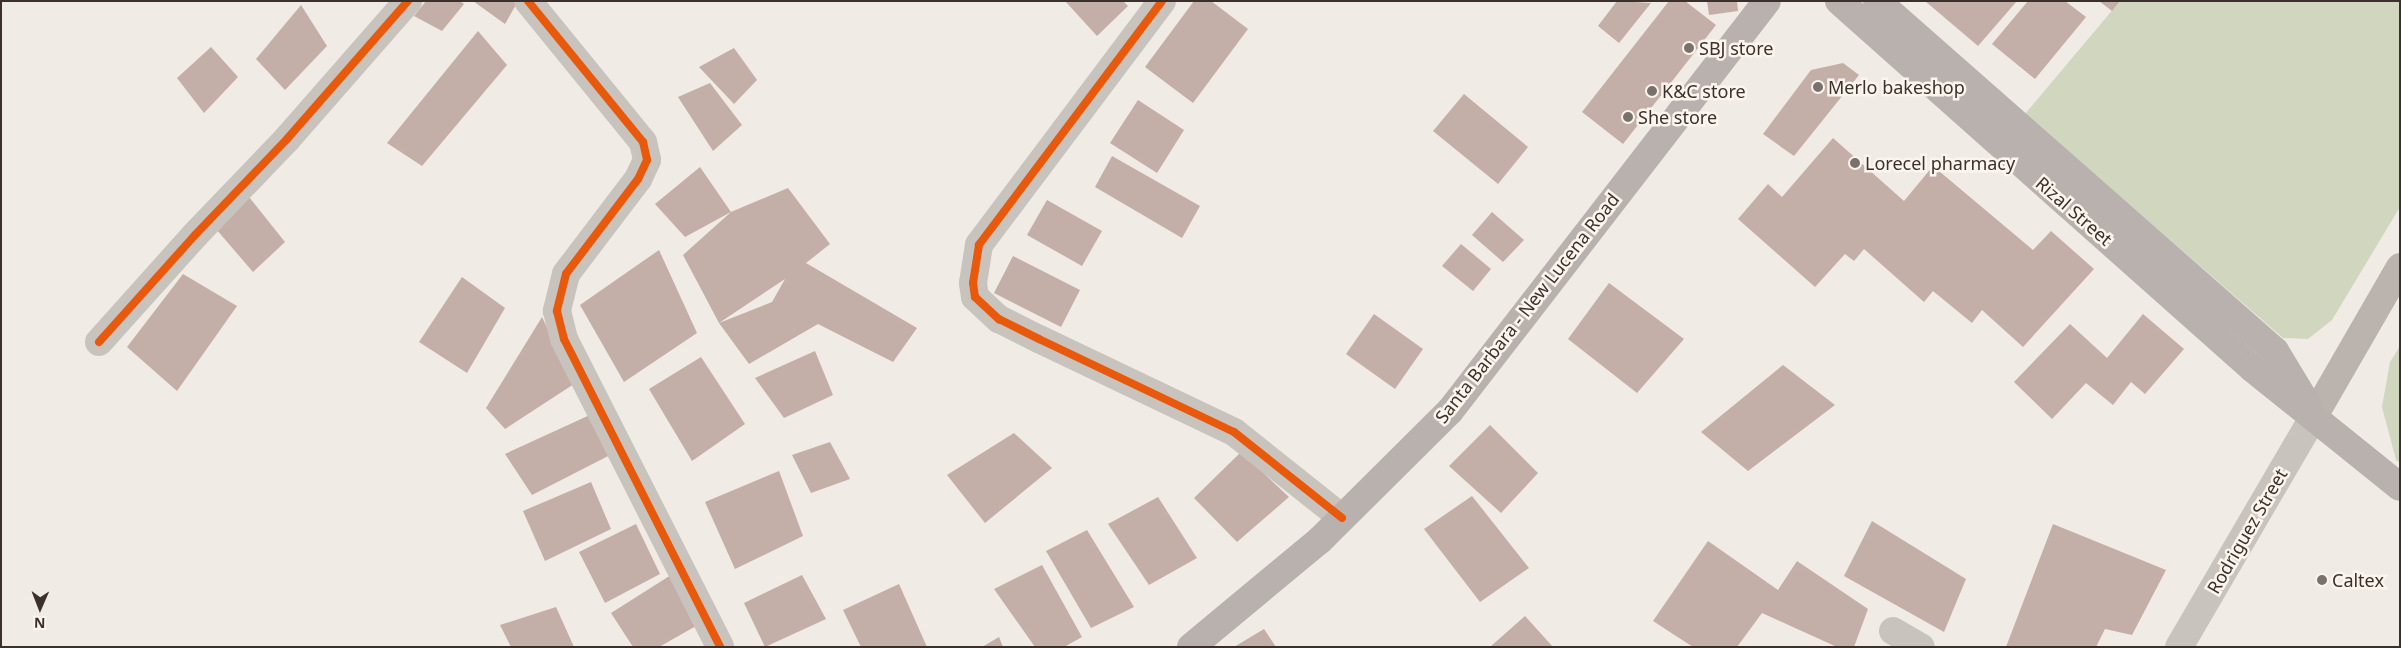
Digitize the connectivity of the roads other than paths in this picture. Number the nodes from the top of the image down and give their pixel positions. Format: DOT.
graph roads {
  1 [pos="408,1"];
  2 [pos="528,1"];
  3 [pos="1162,1"];
  4 [pos="1767,1"];
  5 [pos="1839,1"];
  6 [pos="1877,1"];
  7 [pos="2400,267"];
  8 [pos="99,342"];
  9 [pos="2314,416"];
  10 [pos="2400,487"];
  11 [pos="1342,518"];
  12 [pos="1893,631"];
  13 [pos="720,647"];
  14 [pos="1191,647"];
  15 [pos="1921,647"];
  16 [pos="2179,647"];
  1 -- 8 [label="street"];
  2 -- 13 [label="street"];
  3 -- 11 [label="street"];
  4 -- 11 [label="main road, Santa Barbara - New Lucena Road"];
  5 -- 9 [label="main road, Rizal Street"];
  6 -- 9 [label="main road, Rizal Street"];
  7 -- 9 [label="main road"];
  9 -- 10 [label="main road, Rizal Street"];
  9 -- 16 [label="street, Rodriguez Street"];
  11 -- 14 [label="main road, Santa Barbara - New Lucena Road"];
  12 -- 15 [label="street"];
}
